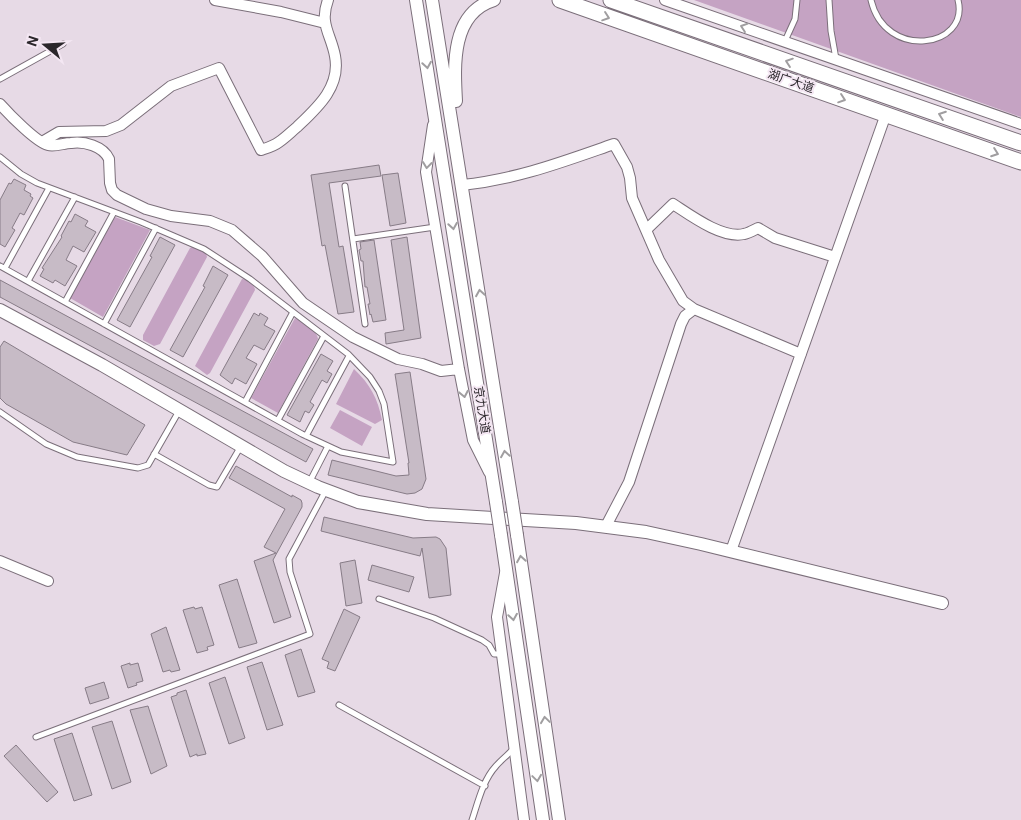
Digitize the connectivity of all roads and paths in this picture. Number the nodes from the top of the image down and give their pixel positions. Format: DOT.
graph roads {
  1 [pos="215,0"];
  2 [pos="328,0"];
  3 [pos="407,0"];
  4 [pos="416,0"];
  5 [pos="432,0"];
  6 [pos="494,0"];
  7 [pos="560,0"];
  8 [pos="611,0"];
  9 [pos="665,0"];
  10 [pos="797,0"];
  11 [pos="829,0"];
  12 [pos="870,0"];
  13 [pos="958,0"];
  14 [pos="324,23"];
  15 [pos="422,35"];
  16 [pos="785,42"];
  17 [pos="63,44"];
  18 [pos="837,60"];
  19 [pos="0,79"];
  20 [pos="0,104"];
  21 [pos="886,114"];
  22 [pos="435,116"];
  23 [pos="1021,124"];
  24 [pos="42,142"];
  25 [pos="1021,143"];
  26 [pos="0,157"];
  27 [pos="458,158"];
  28 [pos="1021,162"];
  29 [pos="462,185"];
  30 [pos="345,186"];
  31 [pos="49,188"];
  32 [pos="75,197"];
  33 [pos="114,212"];
  34 [pos="435,227"];
  35 [pos="156,228"];
  36 [pos="646,230"];
  37 [pos="353,239"];
  38 [pos="835,257"];
  39 [pos="2,267"];
  40 [pos="28,282"];
  41 [pos="65,302"];
  42 [pos="694,309"];
  43 [pos="0,310"];
  44 [pos="294,312"];
  45 [pos="104,324"];
  46 [pos="365,324"];
  47 [pos="324,336"];
  48 [pos="801,354"];
  49 [pos="349,356"];
  50 [pos="458,369"];
  51 [pos="245,402"];
  52 [pos="180,410"];
  53 [pos="0,412"];
  54 [pos="278,420"];
  55 [pos="306,436"];
  56 [pos="241,446"];
  57 [pos="328,446"];
  58 [pos="154,454"];
  59 [pos="492,478"];
  60 [pos="309,483"];
  61 [pos="326,490"];
  62 [pos="606,526"];
  63 [pos="731,551"];
  64 [pos="0,561"];
  65 [pos="506,568"];
  66 [pos="48,581"];
  67 [pos="379,598"];
  68 [pos="942,603"];
  69 [pos="501,654"];
  70 [pos="339,705"];
  71 [pos="36,737"];
  72 [pos="513,749"];
  73 [pos="485,786"];
  74 [pos="472,820"];
  75 [pos="524,820"];
  76 [pos="542,820"];
  77 [pos="559,820"];
  1 -- 14 [label="street"];
  2 -- 14 [label="street"];
  3 -- 15 [label="street"];
  4 -- 15 [label="street, 京九大道"];
  5 -- 27 [label="street, 京九大道"];
  6 -- 27 [label="street"];
  7 -- 21 [label="main road, 湖广大道, one-way"];
  25 -- 8 [label="main road, 湖广大道, one-way"];
  16 -- 9 [label="street, one-way"];
  10 -- 16 [label="lane"];
  11 -- 18 [label="lane"];
  12 -- 13 [label="lane"];
  14 -- 24 [label="street"];
  15 -- 22 [label="street, 京九大道, one-way"];
  16 -- 18 [label="street"];
  17 -- 19 [label="lane"];
  18 -- 23 [label="street"];
  20 -- 24 [label="street"];
  21 -- 28 [label="main road, 湖广大道, one-way"];
  21 -- 38 [label="street"];
  22 -- 34 [label="street, one-way"];
  22 -- 59 [label="street, 京九大道, one-way"];
  24 -- 50 [label="street"];
  26 -- 31 [label="lane"];
  27 -- 29 [label="street, 京九大道"];
  29 -- 36 [label="street"];
  77 -- 29 [label="street, 京九大道, one-way, bridge"];
  30 -- 37 [label="lane"];
  31 -- 32 [label="lane"];
  31 -- 39 [label="lane"];
  32 -- 33 [label="lane"];
  32 -- 40 [label="lane"];
  33 -- 35 [label="lane"];
  33 -- 41 [label="lane"];
  34 -- 37 [label="lane"];
  34 -- 50 [label="street"];
  35 -- 44 [label="lane"];
  35 -- 45 [label="lane"];
  36 -- 38 [label="street"];
  36 -- 42 [label="street"];
  37 -- 46 [label="lane"];
  38 -- 48 [label="street"];
  39 -- 40 [label="lane"];
  40 -- 41 [label="lane"];
  41 -- 45 [label="lane"];
  42 -- 48 [label="street"];
  42 -- 62 [label="street"];
  43 -- 52 [label="street"];
  44 -- 47 [label="lane"];
  44 -- 51 [label="lane"];
  45 -- 51 [label="lane"];
  47 -- 49 [label="lane"];
  47 -- 54 [label="lane"];
  48 -- 63 [label="street"];
  49 -- 55 [label="lane"];
  49 -- 57 [label="lane"];
  50 -- 59 [label="street, one-way"];
  51 -- 54 [label="lane"];
  52 -- 56 [label="street"];
  52 -- 58 [label="lane"];
  53 -- 58 [label="lane"];
  54 -- 55 [label="lane"];
  55 -- 57 [label="lane"];
  56 -- 58 [label="lane"];
  56 -- 60 [label="street"];
  57 -- 60 [label="lane"];
  59 -- 65 [label="street, 京九大道, bridge"];
  60 -- 61 [label="street"];
  61 -- 62 [label="street"];
  61 -- 71 [label="lane"];
  62 -- 63 [label="street"];
  63 -- 68 [label="street"];
  64 -- 66 [label="street"];
  65 -- 69 [label="street"];
  65 -- 76 [label="street, 京九大道, one-way"];
  67 -- 69 [label="lane"];
  69 -- 72 [label="street"];
  70 -- 73 [label="lane"];
  72 -- 73 [label="lane"];
  72 -- 75 [label="street"];
  73 -- 74 [label="lane"];
}
